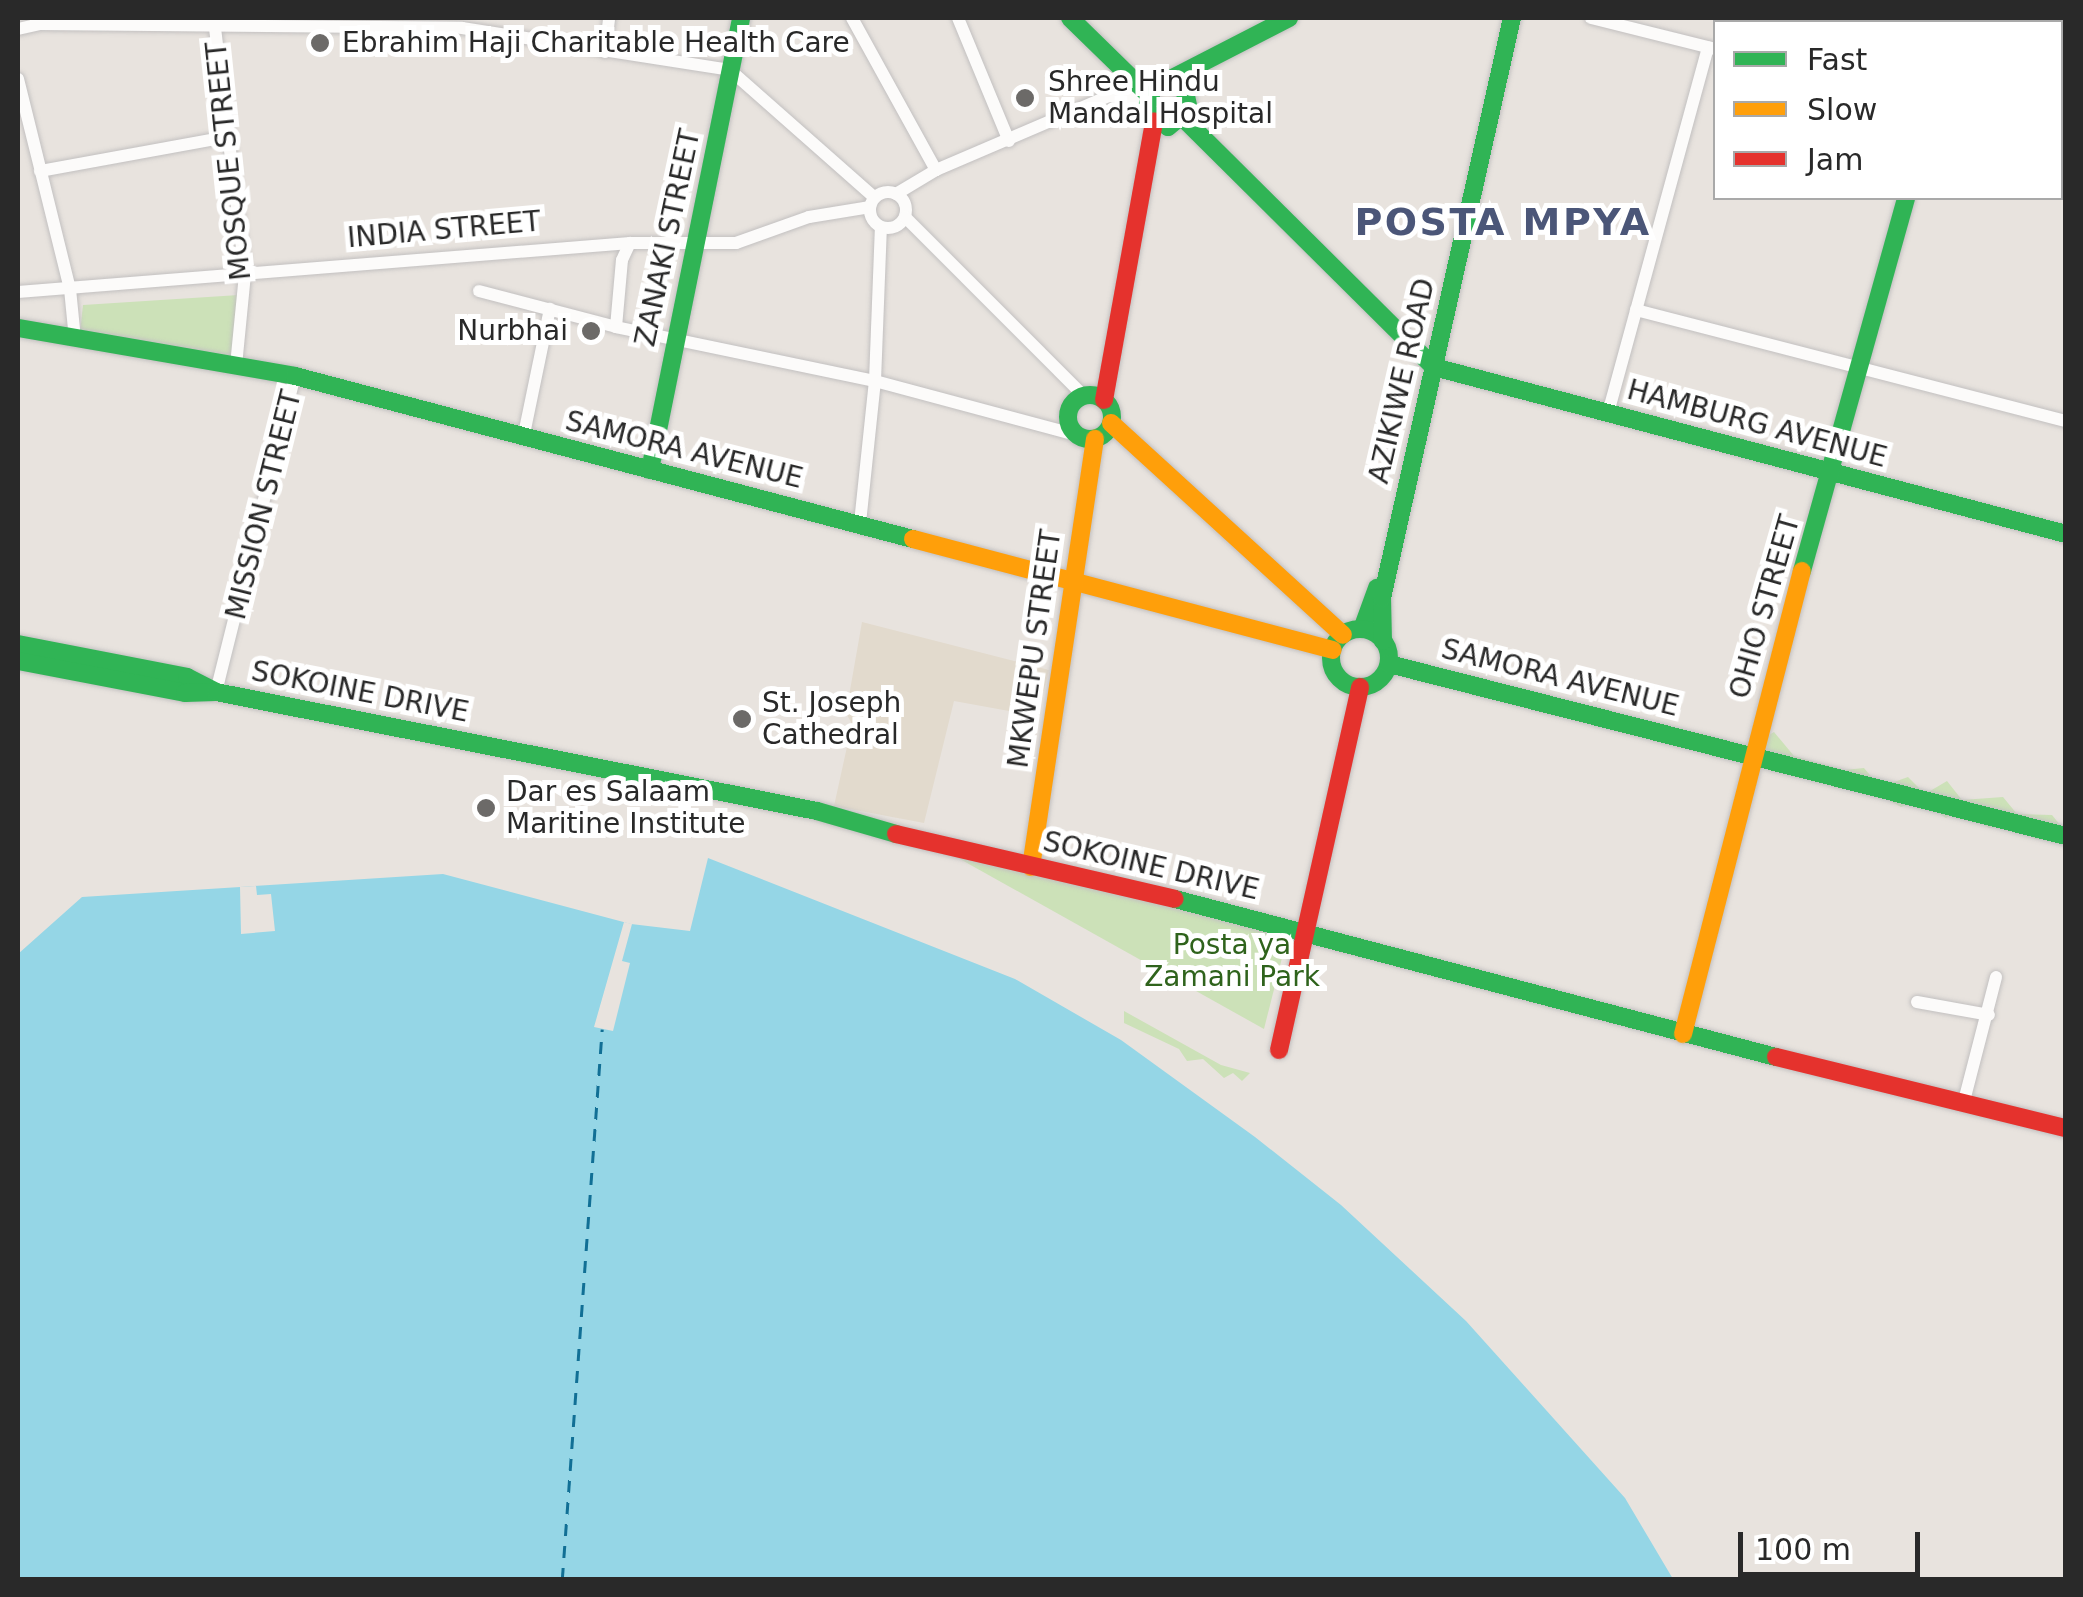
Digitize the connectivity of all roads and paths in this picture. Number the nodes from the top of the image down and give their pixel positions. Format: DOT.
graph roads {
  1 [pos="610,18"];
  2 [pos="741,18"];
  3 [pos="852,18"];
  4 [pos="958,18"];
  5 [pos="1070,18"];
  6 [pos="1081,18"];
  7 [pos="1289,18"];
  8 [pos="1500,18"];
  9 [pos="1512,18"];
  10 [pos="1591,18"];
  11 [pos="40,20"];
  12 [pos="214,20"];
  13 [pos="18,30"];
  14 [pos="1712,48"];
  15 [pos="605,52"];
  16 [pos="730,70"];
  17 [pos="18,79"];
  18 [pos="1162,90"];
  19 [pos="1184,120"];
  20 [pos="1154,121"];
  21 [pos="227,138"];
  22 [pos="1009,140"];
  23 [pos="936,170"];
  24 [pos="40,171"];
  25 [pos="896,194"];
  26 [pos="1905,200"];
  27 [pos="872,202"];
  28 [pos="905,216"];
  29 [pos="881,228"];
  30 [pos="697,240"];
  31 [pos="630,243"];
  32 [pos="244,274"];
  33 [pos="70,289"];
  34 [pos="18,292"];
  35 [pos="479,292"];
  36 [pos="550,309"];
  37 [pos="1636,310"];
  38 [pos="18,328"];
  39 [pos="616,328"];
  40 [pos="75,338"];
  41 [pos="674,338"];
  42 [pos="1430,364"];
  43 [pos="236,365"];
  44 [pos="1861,369"];
  45 [pos="296,376"];
  46 [pos="876,381"];
  47 [pos="1084,396"];
  48 [pos="1104,400"];
  49 [pos="1608,413"];
  50 [pos="2066,422"];
  51 [pos="1112,423"];
  52 [pos="1086,437"];
  53 [pos="524,439"];
  54 [pos="650,470"];
  55 [pos="1833,473"];
  56 [pos="860,523"];
  57 [pos="2066,534"];
  58 [pos="1070,581"];
  59 [pos="1362,630"];
  60 [pos="1383,641"];
  61 [pos="1338,643"];
  62 [pos="18,644"];
  63 [pos="18,660"];
  64 [pos="1389,664"];
  65 [pos="1360,687"];
  66 [pos="216,692"];
  67 [pos="1751,754"];
  68 [pos="2066,836"];
  69 [pos="1031,867"];
  70 [pos="1306,929"];
  71 [pos="1996,977"];
  72 [pos="1917,1002"];
  73 [pos="1988,1014"];
  74 [pos="1683,1034"];
  75 [pos="1279,1050"];
  76 [pos="1964,1101"];
  77 [pos="2066,1128"];
  1 -- 15 [label="street"];
  2 -- 16 [label="street, ZANAKI STREET"];
  3 -- 23 [label="street"];
  4 -- 22 [label="street"];
  5 -- 18 [label="street"];
  6 -- 18 [label="street"];
  7 -- 18 [label="street"];
  8 -- 42 [label="street, AZIKIWE ROAD"];
  9 -- 42 [label="street, AZIKIWE ROAD"];
  10 -- 14 [label="street"];
  11 -- 12 [label="street"];
  11 -- 13 [label="street"];
  12 -- 15 [label="street"];
  12 -- 21 [label="street, MOSQUE STREET"];
  14 -- 37 [label="street"];
  15 -- 16 [label="street"];
  16 -- 27 [label="street"];
  16 -- 30 [label="street, ZANAKI STREET"];
  17 -- 24 [label="street"];
  18 -- 19 [label="street"];
  18 -- 20 [label="street"];
  18 -- 22 [label="street"];
  19 -- 20 [label="street"];
  19 -- 42 [label="street"];
  20 -- 48 [label="street"];
  21 -- 24 [label="street"];
  21 -- 32 [label="street, MOSQUE STREET"];
  22 -- 23 [label="street"];
  23 -- 25 [label="street"];
  24 -- 33 [label="street"];
  25 -- 27 [label="street, INDIA STREET"];
  25 -- 28 [label="street"];
  26 -- 44 [label="street, OHIO STREET"];
  27 -- 29 [label="street"];
  27 -- 30 [label="street, INDIA STREET"];
  28 -- 29 [label="street"];
  28 -- 47 [label="street"];
  29 -- 46 [label="street"];
  30 -- 31 [label="street, INDIA STREET"];
  30 -- 41 [label="street, ZANAKI STREET"];
  31 -- 32 [label="street, INDIA STREET"];
  31 -- 39 [label="street"];
  32 -- 33 [label="street, INDIA STREET"];
  32 -- 43 [label="street, MOSQUE STREET"];
  33 -- 34 [label="street, INDIA STREET"];
  33 -- 40 [label="street"];
  35 -- 36 [label="street"];
  36 -- 39 [label="street"];
  36 -- 53 [label="street"];
  37 -- 44 [label="street"];
  37 -- 49 [label="street"];
  38 -- 40 [label="street, SAMORA AVENUE"];
  39 -- 41 [label="street"];
  40 -- 43 [label="street, SAMORA AVENUE"];
  41 -- 46 [label="street"];
  41 -- 54 [label="street, ZANAKI STREET"];
  42 -- 49 [label="street, HAMBURG AVENUE"];
  42 -- 59 [label="street, AZIKIWE ROAD"];
  42 -- 60 [label="street, AZIKIWE ROAD"];
  43 -- 45 [label="street, SAMORA AVENUE"];
  44 -- 50 [label="street"];
  44 -- 55 [label="street, OHIO STREET"];
  45 -- 53 [label="street, SAMORA AVENUE"];
  45 -- 66 [label="street, MISSION STREET"];
  46 -- 52 [label="street"];
  46 -- 56 [label="street"];
  47 -- 48 [label="street"];
  47 -- 52 [label="street, MKWEPU STREET"];
  48 -- 51 [label="street"];
  49 -- 55 [label="street, HAMBURG AVENUE"];
  51 -- 52 [label="street"];
  51 -- 61 [label="street"];
  52 -- 58 [label="street, MKWEPU STREET"];
  53 -- 54 [label="street, SAMORA AVENUE"];
  54 -- 56 [label="street, SAMORA AVENUE"];
  55 -- 57 [label="street, HAMBURG AVENUE"];
  55 -- 67 [label="street, OHIO STREET"];
  56 -- 58 [label="street, SAMORA AVENUE"];
  58 -- 61 [label="street, SAMORA AVENUE"];
  58 -- 69 [label="street, MKWEPU STREET"];
  59 -- 60 [label="street"];
  59 -- 61 [label="street"];
  60 -- 64 [label="street"];
  61 -- 65 [label="street"];
  62 -- 66 [label="street, SOKOINE DRIVE"];
  63 -- 66 [label="street, SOKOINE DRIVE"];
  64 -- 65 [label="street"];
  64 -- 67 [label="street, SAMORA AVENUE"];
  65 -- 70 [label="street"];
  66 -- 69 [label="street, SOKOINE DRIVE"];
  67 -- 68 [label="street, SAMORA AVENUE"];
  67 -- 74 [label="street, OHIO STREET"];
  69 -- 70 [label="street, SOKOINE DRIVE"];
  70 -- 74 [label="street, SOKOINE DRIVE"];
  70 -- 75 [label="street"];
  71 -- 73 [label="street"];
  72 -- 73 [label="street"];
  73 -- 76 [label="street"];
  74 -- 76 [label="street, SOKOINE DRIVE"];
  76 -- 77 [label="street, SOKOINE DRIVE"];
}
